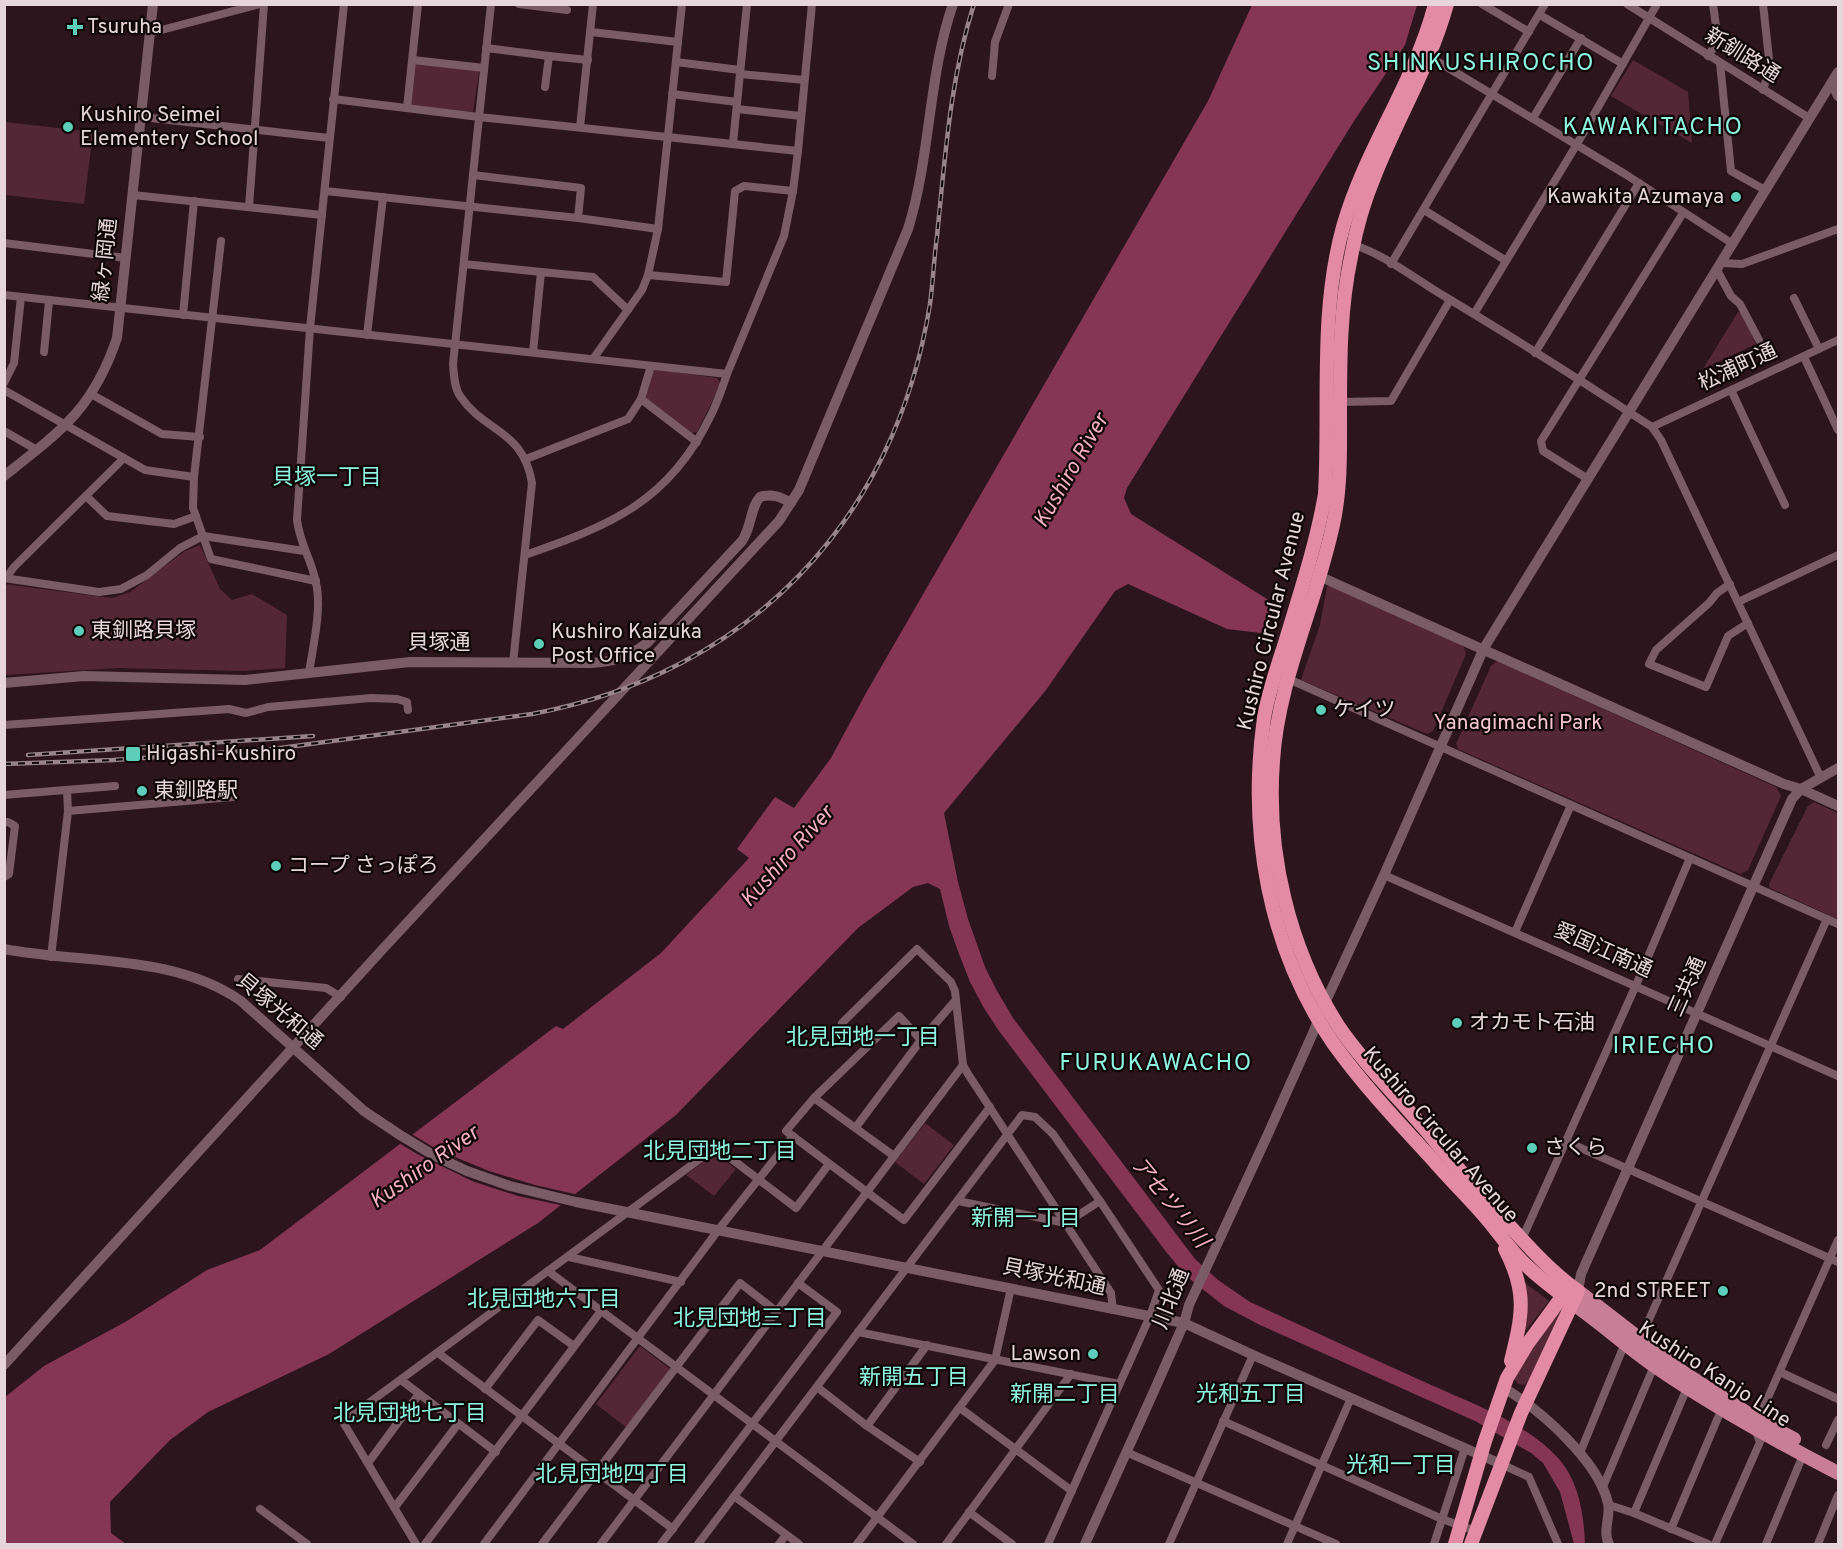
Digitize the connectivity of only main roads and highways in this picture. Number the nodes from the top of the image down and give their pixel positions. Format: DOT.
graph roads {
  1 [pos="1435,4"];
  2 [pos="1447,4"];
  3 [pos="1346,243"];
  4 [pos="1313,573"];
  5 [pos="1281,676"];
  6 [pos="1495,1230"];
  7 [pos="1571,1294"];
  8 [pos="1506,1383"];
  9 [pos="1757,1424"];
  10 [pos="1839,1463"];
  11 [pos="1839,1473"];
  12 [pos="1455,1545"];
  13 [pos="1471,1545"];
  1 -- 3 [label="highway, Kushiro Circular Avenue"];
  2 -- 3 [label="highway, Kushiro Circular Avenue"];
  3 -- 4 [label="highway, Kushiro Circular Avenue"];
  3 -- 4 [label="highway, Kushiro Circular Avenue"];
  4 -- 5 [label="highway, Kushiro Circular Avenue"];
  5 -- 6 [label="highway, Kushiro Circular Avenue"];
  5 -- 7 [label="highway, Kushiro Circular Avenue"];
  6 -- 7 [label="highway, Kushiro Circular Avenue"];
  6 -- 8 [label="highway"];
  7 -- 8 [label="highway"];
  7 -- 9 [label="main road, Kushiro Kanjo Line"];
  7 -- 9 [label="main road, Kushiro Kanjo Line"];
  7 -- 13 [label="highway"];
  8 -- 12 [label="highway"];
  9 -- 10 [label="main road, Kushiro Kanjo Line"];
  9 -- 11 [label="main road, Kushiro Kanjo Line"];
}
